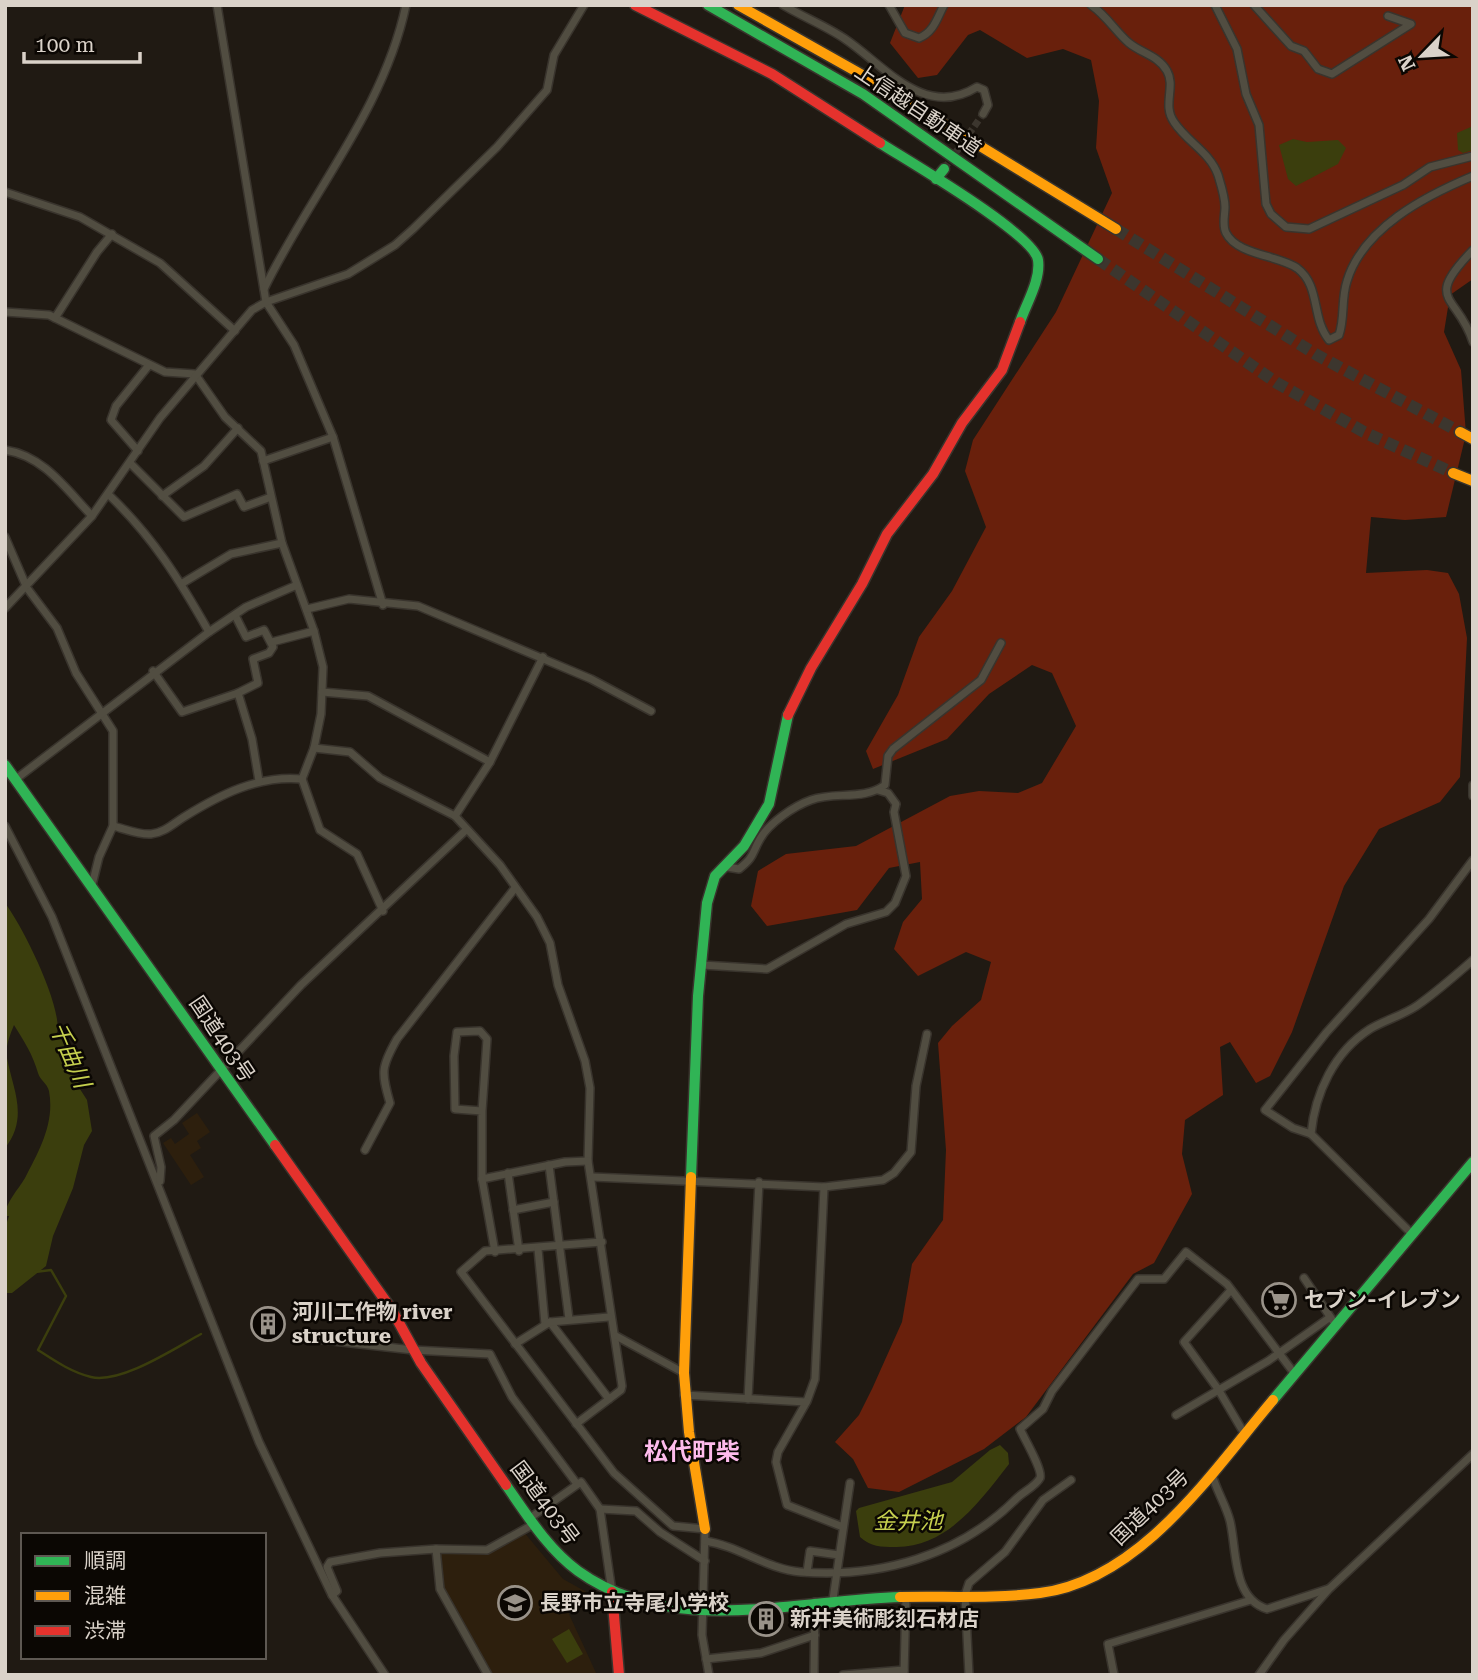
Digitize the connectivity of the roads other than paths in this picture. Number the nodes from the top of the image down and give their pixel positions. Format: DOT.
graph roads {
  1 [pos="217,5"];
  2 [pos="406,5"];
  3 [pos="584,5"];
  4 [pos="635,5"];
  5 [pos="708,5"];
  6 [pos="738,5"];
  7 [pos="783,5"];
  8 [pos="889,5"];
  9 [pos="944,5"];
  10 [pos="1091,5"];
  11 [pos="1215,5"];
  12 [pos="1254,5"];
  13 [pos="1388,16"];
  14 [pos="982,114"];
  15 [pos="1473,156"];
  16 [pos="944,169"];
  17 [pos="1473,176"];
  18 [pos="936,179"];
  19 [pos="5,192"];
  20 [pos="1116,229"];
  21 [pos="112,234"];
  22 [pos="1473,250"];
  23 [pos="1098,259"];
  24 [pos="264,289"];
  25 [pos="266,302"];
  26 [pos="6,312"];
  27 [pos="55,318"];
  28 [pos="5,319"];
  29 [pos="235,331"];
  30 [pos="1473,342"];
  31 [pos="149,365"];
  32 [pos="195,374"];
  33 [pos="238,428"];
  34 [pos="1460,432"];
  35 [pos="333,437"];
  36 [pos="1473,439"];
  37 [pos="5,450"];
  38 [pos="138,452"];
  39 [pos="263,461"];
  40 [pos="130,463"];
  41 [pos="1453,473"];
  42 [pos="1473,481"];
  43 [pos="108,495"];
  44 [pos="162,496"];
  45 [pos="271,497"];
  46 [pos="92,516"];
  47 [pos="5,537"];
  48 [pos="282,543"];
  49 [pos="181,584"];
  50 [pos="297,584"];
  51 [pos="27,588"];
  52 [pos="383,605"];
  53 [pos="5,608"];
  54 [pos="307,609"];
  55 [pos="234,615"];
  56 [pos="314,631"];
  57 [pos="209,632"];
  58 [pos="272,642"];
  59 [pos="1001,643"];
  60 [pos="543,657"];
  61 [pos="153,671"];
  62 [pos="322,692"];
  63 [pos="238,693"];
  64 [pos="651,711"];
  65 [pos="102,712"];
  66 [pos="314,748"];
  67 [pos="490,762"];
  68 [pos="5,765"];
  69 [pos="16,779"];
  70 [pos="302,779"];
  71 [pos="259,781"];
  72 [pos="1473,785"];
  73 [pos="878,790"];
  74 [pos="1473,796"];
  75 [pos="455,816"];
  76 [pos="5,826"];
  77 [pos="113,826"];
  78 [pos="466,830"];
  79 [pos="1473,860"];
  80 [pos="727,867"];
  81 [pos="92,885"];
  82 [pos="515,888"];
  83 [pos="383,911"];
  84 [pos="1473,960"];
  85 [pos="702,965"];
  86 [pos="927,1034"];
  87 [pos="220,1070"];
  88 [pos="482,1111"];
  89 [pos="1311,1134"];
  90 [pos="365,1150"];
  91 [pos="588,1161"];
  92 [pos="1473,1162"];
  93 [pos="549,1165"];
  94 [pos="508,1173"];
  95 [pos="592,1177"];
  96 [pos="482,1179"];
  97 [pos="692,1180"];
  98 [pos="759,1182"];
  99 [pos="159,1185"];
  100 [pos="824,1187"];
  101 [pos="554,1202"];
  102 [pos="513,1210"];
  103 [pos="1410,1233"];
  104 [pos="602,1242"];
  105 [pos="560,1247"];
  106 [pos="538,1249"];
  107 [pos="519,1251"];
  108 [pos="495,1252"];
  109 [pos="1304,1278"];
  110 [pos="1231,1290"];
  111 [pos="609,1317"];
  112 [pos="569,1319"];
  113 [pos="1333,1321"];
  114 [pos="547,1323"];
  115 [pos="616,1336"];
  116 [pos="298,1337"];
  117 [pos="516,1344"];
  118 [pos="413,1350"];
  119 [pos="1278,1353"];
  120 [pos="684,1373"];
  121 [pos="1294,1373"];
  122 [pos="1219,1389"];
  123 [pos="684,1395"];
  124 [pos="609,1399"];
  125 [pos="748,1399"];
  126 [pos="806,1402"];
  127 [pos="1176,1415"];
  128 [pos="576,1424"];
  129 [pos="1244,1433"];
  130 [pos="1473,1454"];
  131 [pos="1212,1473"];
  132 [pos="1071,1480"];
  133 [pos="849,1483"];
  134 [pos="577,1484"];
  135 [pos="600,1509"];
  136 [pos="532,1521"];
  137 [pos="843,1527"];
  138 [pos="705,1529"];
  139 [pos="705,1541"];
  140 [pos="436,1549"];
  141 [pos="839,1555"];
  142 [pos="705,1561"];
  143 [pos="807,1572"];
  144 [pos="836,1572"];
  145 [pos="1329,1589"];
  146 [pos="612,1592"];
  147 [pos="332,1595"];
  148 [pos="965,1595"];
  149 [pos="905,1597"];
  150 [pos="834,1599"];
  151 [pos="1251,1600"];
  152 [pos="815,1602"];
  153 [pos="702,1609"];
  154 [pos="815,1635"];
  155 [pos="706,1659"];
  156 [pos="904,1672"];
  157 [pos="1259,1674"];
  158 [pos="385,1675"];
  159 [pos="488,1675"];
  160 [pos="619,1675"];
  161 [pos="709,1675"];
  162 [pos="814,1675"];
  163 [pos="843,1675"];
  164 [pos="969,1675"];
  165 [pos="1114,1675"];
  1 -- 24 [label="street"];
  2 -- 24 [label="street"];
  3 -- 25 [label="street"];
  4 -- 18 [label="main road"];
  5 -- 23 [label="main road, 上信越自動車道"];
  6 -- 20 [label="main road, 上信越自動車道"];
  7 -- 14 [label="street"];
  8 -- 9 [label="street"];
  10 -- 17 [label="street"];
  11 -- 15 [label="street"];
  12 -- 13 [label="street"];
  16 -- 18 [label="main road"];
  18 -- 80 [label="main road"];
  19 -- 21 [label="street"];
  21 -- 27 [label="street"];
  21 -- 29 [label="street"];
  22 -- 30 [label="street"];
  24 -- 25 [label="street"];
  25 -- 29 [label="street"];
  25 -- 35 [label="street"];
  26 -- 27 [label="street"];
  26 -- 28 [label="street"];
  27 -- 31 [label="street"];
  29 -- 32 [label="street"];
  31 -- 32 [label="street"];
  31 -- 38 [label="street"];
  32 -- 33 [label="street"];
  32 -- 38 [label="street"];
  33 -- 39 [label="street"];
  33 -- 44 [label="street"];
  34 -- 36 [label="main road"];
  35 -- 39 [label="street"];
  35 -- 52 [label="street"];
  37 -- 46 [label="street"];
  38 -- 40 [label="street"];
  39 -- 45 [label="street"];
  40 -- 43 [label="street"];
  40 -- 44 [label="street"];
  41 -- 42 [label="main road"];
  43 -- 46 [label="street"];
  43 -- 49 [label="street"];
  44 -- 45 [label="street"];
  45 -- 48 [label="street"];
  46 -- 51 [label="street"];
  47 -- 51 [label="street"];
  48 -- 49 [label="street"];
  48 -- 50 [label="street"];
  49 -- 57 [label="street"];
  50 -- 54 [label="street"];
  50 -- 55 [label="street"];
  51 -- 53 [label="street"];
  51 -- 65 [label="street"];
  52 -- 54 [label="street"];
  52 -- 60 [label="street"];
  54 -- 56 [label="street"];
  55 -- 57 [label="street"];
  55 -- 58 [label="street"];
  56 -- 58 [label="street"];
  56 -- 62 [label="street"];
  57 -- 61 [label="street"];
  58 -- 63 [label="street"];
  59 -- 73 [label="street"];
  60 -- 64 [label="street"];
  60 -- 67 [label="street"];
  61 -- 63 [label="street"];
  61 -- 65 [label="street"];
  62 -- 66 [label="street"];
  62 -- 67 [label="street"];
  63 -- 71 [label="street"];
  65 -- 69 [label="street"];
  65 -- 77 [label="street"];
  66 -- 70 [label="street"];
  66 -- 75 [label="street"];
  67 -- 75 [label="street"];
  68 -- 69 [label="main road, 国道403号"];
  69 -- 81 [label="main road, 国道403号"];
  70 -- 71 [label="street"];
  70 -- 83 [label="street"];
  71 -- 77 [label="street"];
  72 -- 74 [label="street"];
  73 -- 80 [label="street"];
  73 -- 85 [label="street"];
  75 -- 78 [label="street"];
  76 -- 99 [label="street"];
  77 -- 81 [label="street"];
  78 -- 82 [label="street"];
  78 -- 83 [label="street"];
  79 -- 89 [label="street"];
  80 -- 85 [label="main road"];
  81 -- 87 [label="main road, 国道403号"];
  82 -- 90 [label="street"];
  82 -- 91 [label="street"];
  83 -- 87 [label="street"];
  84 -- 89 [label="street"];
  85 -- 97 [label="main road"];
  86 -- 100 [label="street"];
  87 -- 99 [label="street"];
  87 -- 118 [label="main road, 国道403号"];
  88 -- 88 [label="street"];
  88 -- 96 [label="street"];
  89 -- 103 [label="street"];
  91 -- 93 [label="street"];
  91 -- 95 [label="street"];
  92 -- 103 [label="main road, 国道403号"];
  93 -- 94 [label="street"];
  93 -- 101 [label="street"];
  94 -- 96 [label="street"];
  94 -- 102 [label="street"];
  95 -- 97 [label="street"];
  95 -- 104 [label="street"];
  96 -- 108 [label="street"];
  97 -- 98 [label="street"];
  97 -- 120 [label="main road"];
  98 -- 100 [label="street"];
  98 -- 125 [label="street"];
  99 -- 147 [label="street"];
  100 -- 126 [label="street"];
  101 -- 102 [label="street"];
  101 -- 105 [label="street"];
  102 -- 107 [label="street"];
  103 -- 113 [label="main road, 国道403号"];
  104 -- 105 [label="street"];
  104 -- 111 [label="street"];
  105 -- 106 [label="street"];
  105 -- 112 [label="street"];
  106 -- 107 [label="street"];
  106 -- 114 [label="street"];
  107 -- 108 [label="street"];
  108 -- 117 [label="street"];
  109 -- 113 [label="street"];
  110 -- 119 [label="street"];
  110 -- 122 [label="street"];
  110 -- 144 [label="street"];
  111 -- 112 [label="street"];
  111 -- 115 [label="street"];
  112 -- 114 [label="street"];
  113 -- 119 [label="street"];
  113 -- 121 [label="main road, 国道403号"];
  114 -- 117 [label="street"];
  114 -- 124 [label="street"];
  115 -- 120 [label="street"];
  115 -- 124 [label="street"];
  116 -- 118 [label="street"];
  117 -- 128 [label="street"];
  118 -- 134 [label="street"];
  118 -- 136 [label="main road, 国道403号"];
  119 -- 121 [label="street"];
  119 -- 122 [label="street"];
  120 -- 123 [label="main road"];
  121 -- 129 [label="main road, 国道403号"];
  122 -- 127 [label="street"];
  122 -- 129 [label="street"];
  123 -- 125 [label="street"];
  123 -- 138 [label="main road"];
  124 -- 128 [label="street"];
  125 -- 126 [label="street"];
  126 -- 137 [label="street"];
  128 -- 138 [label="street"];
  129 -- 131 [label="main road, 国道403号"];
  130 -- 145 [label="street"];
  131 -- 148 [label="main road, 国道403号"];
  131 -- 151 [label="street"];
  132 -- 148 [label="street"];
  133 -- 137 [label="street"];
  134 -- 135 [label="street"];
  134 -- 136 [label="street"];
  135 -- 142 [label="street"];
  135 -- 146 [label="street"];
  136 -- 140 [label="street"];
  136 -- 146 [label="main road, 国道403号"];
  137 -- 141 [label="street"];
  138 -- 139 [label="street"];
  139 -- 142 [label="street"];
  139 -- 143 [label="street"];
  140 -- 147 [label="street"];
  140 -- 159 [label="street"];
  141 -- 143 [label="street"];
  141 -- 144 [label="street"];
  142 -- 153 [label="street"];
  143 -- 144 [label="street"];
  144 -- 150 [label="street"];
  145 -- 151 [label="street"];
  145 -- 157 [label="street"];
  146 -- 153 [label="main road, 国道403号"];
  146 -- 160 [label="main road"];
  147 -- 158 [label="street"];
  148 -- 149 [label="main road, 国道403号"];
  148 -- 164 [label="street"];
  149 -- 150 [label="main road, 国道403号"];
  149 -- 156 [label="street"];
  150 -- 152 [label="main road, 国道403号"];
  151 -- 165 [label="street"];
  152 -- 153 [label="main road, 国道403号"];
  152 -- 154 [label="street"];
  153 -- 155 [label="street"];
  154 -- 155 [label="street"];
  154 -- 162 [label="street"];
  155 -- 161 [label="street"];
  156 -- 163 [label="street"];
}
